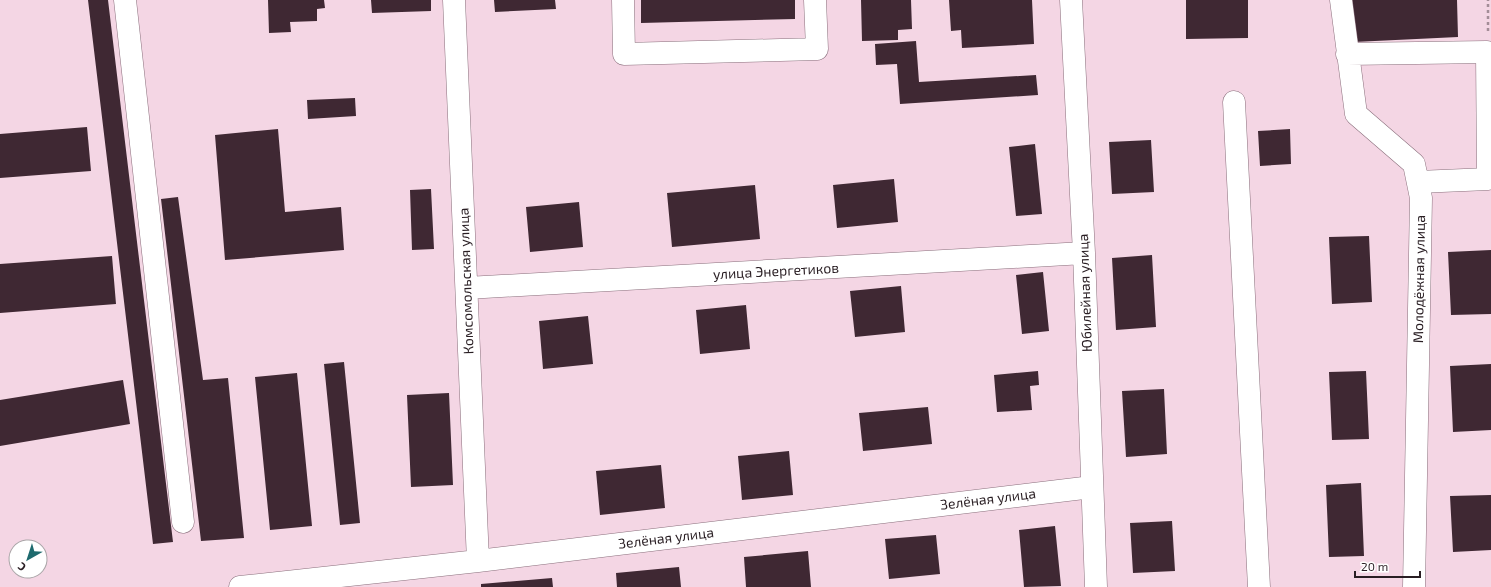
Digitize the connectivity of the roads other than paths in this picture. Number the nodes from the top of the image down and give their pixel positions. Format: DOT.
graph roads {
  1 [pos="125,0"];
  2 [pos="454,0"];
  3 [pos="623,0"];
  4 [pos="815,0"];
  5 [pos="1071,0"];
  6 [pos="1341,0"];
  7 [pos="1347,54"];
  8 [pos="1234,102"];
  9 [pos="1418,182"];
  10 [pos="1084,253"];
  11 [pos="467,288"];
  12 [pos="1092,487"];
  13 [pos="184,522"];
  14 [pos="478,561"];
  15 [pos="240,587"];
  16 [pos="1096,587"];
  17 [pos="1258,587"];
  18 [pos="1414,587"];
  1 -- 13 [label="street"];
  2 -- 11 [label="street, Комсомольская улица"];
  3 -- 4 [label="street"];
  5 -- 10 [label="street, Юбилейная улица"];
  6 -- 7 [label="street, Молодёжная улица"];
  7 -- 9 [label="street, Молодёжная улица"];
  7 -- 9 [label="street"];
  8 -- 17 [label="street"];
  9 -- 18 [label="street, Молодёжная улица"];
  10 -- 11 [label="street, улица Энергетиков"];
  10 -- 12 [label="street, Юбилейная улица"];
  11 -- 14 [label="street, Комсомольская улица"];
  12 -- 14 [label="street, Зелёная улица"];
  12 -- 16 [label="street, Юбилейная улица"];
  14 -- 15 [label="street, Зелёная улица"];
}
